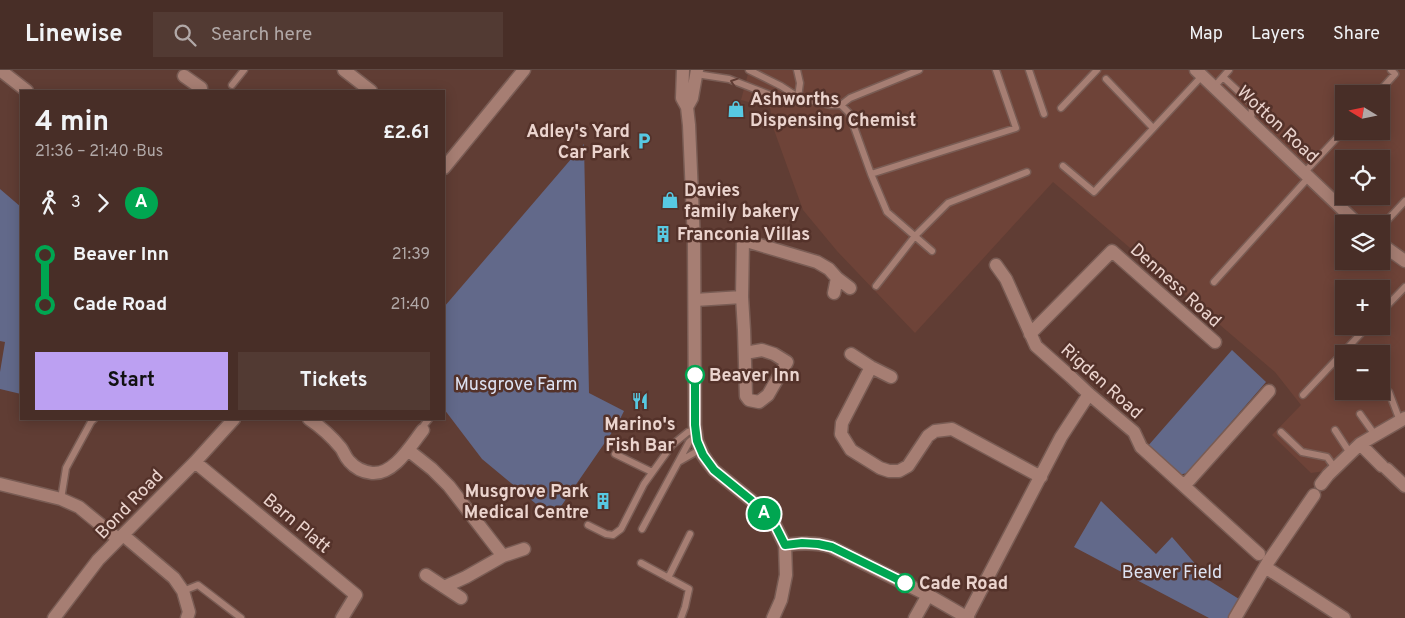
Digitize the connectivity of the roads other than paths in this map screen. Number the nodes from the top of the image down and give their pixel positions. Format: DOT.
graph roads {
  1 [pos="0,70"];
  2 [pos="244,70"];
  3 [pos="344,70"];
  4 [pos="524,70"];
  5 [pos="749,70"];
  6 [pos="797,70"];
  7 [pos="919,70"];
  8 [pos="996,70"];
  9 [pos="1029,70"];
  10 [pos="1097,70"];
  11 [pos="1229,70"];
  12 [pos="1391,70"];
  13 [pos="690,71"];
  14 [pos="1199,73"];
  15 [pos="184,76"];
  16 [pos="1223,77"];
  17 [pos="1106,79"];
  18 [pos="232,85"];
  19 [pos="1385,85"];
  20 [pos="1214,87"];
  21 [pos="26,90"];
  22 [pos="201,90"];
  23 [pos="370,90"];
  24 [pos="798,97"];
  25 [pos="842,105"];
  26 [pos="1061,108"];
  27 [pos="1044,114"];
  28 [pos="1251,122"];
  29 [pos="1153,128"];
  30 [pos="1336,140"];
  31 [pos="446,159"];
  32 [pos="1063,166"];
  33 [pos="1027,172"];
  34 [pos="871,174"];
  35 [pos="1307,175"];
  36 [pos="1405,201"];
  37 [pos="1349,215"];
  38 [pos="1390,217"];
  39 [pos="915,236"];
  40 [pos="1390,250"];
  41 [pos="932,252"];
  42 [pos="1405,261"];
  43 [pos="996,265"];
  44 [pos="837,278"];
  45 [pos="1214,282"];
  46 [pos="876,286"];
  47 [pos="1405,287"];
  48 [pos="850,288"];
  49 [pos="834,293"];
  50 [pos="742,297"];
  51 [pos="695,300"];
  52 [pos="1390,303"];
  53 [pos="1030,334"];
  54 [pos="1359,335"];
  55 [pos="1215,342"];
  56 [pos="745,354"];
  57 [pos="851,354"];
  58 [pos="871,367"];
  59 [pos="891,377"];
  60 [pos="1269,391"];
  61 [pos="1089,394"];
  62 [pos="1303,394"];
  63 [pos="1390,394"];
  64 [pos="1360,414"];
  65 [pos="1402,419"];
  66 [pos="93,420"];
  67 [pos="233,420"];
  68 [pos="311,420"];
  69 [pos="426,424"];
  70 [pos="1335,430"];
  71 [pos="696,432"];
  72 [pos="1280,432"];
  73 [pos="1375,435"];
  74 [pos="701,449"];
  75 [pos="1355,449"];
  76 [pos="408,450"];
  77 [pos="615,454"];
  78 [pos="678,461"];
  79 [pos="195,462"];
  80 [pos="1335,468"];
  81 [pos="652,472"];
  82 [pos="1040,477"];
  83 [pos="1403,480"];
  84 [pos="0,484"];
  85 [pos="1322,484"];
  86 [pos="1184,486"];
  87 [pos="1314,495"];
  88 [pos="61,499"];
  89 [pos="588,525"];
  90 [pos="642,529"];
  91 [pos="690,534"];
  92 [pos="120,537"];
  93 [pos="785,545"];
  94 [pos="1256,546"];
  95 [pos="524,549"];
  96 [pos="503,556"];
  97 [pos="641,563"];
  98 [pos="1265,568"];
  99 [pos="426,575"];
  100 [pos="668,578"];
  101 [pos="444,587"];
  102 [pos="183,591"];
  103 [pos="928,595"];
  104 [pos="461,598"];
  105 [pos="54,618"];
  106 [pos="187,618"];
  107 [pos="241,618"];
  108 [pos="342,618"];
  109 [pos="681,618"];
  110 [pos="773,618"];
  111 [pos="915,618"];
  112 [pos="968,618"];
  113 [pos="1235,618"];
  114 [pos="1344,618"];
  1 -- 21 [label="street"];
  2 -- 18 [label="lane"];
  3 -- 23 [label="street"];
  4 -- 31 [label="street"];
  5 -- 24 [label="lane"];
  6 -- 24 [label="lane"];
  7 -- 25 [label="lane"];
  8 -- 34 [label="lane"];
  9 -- 27 [label="lane"];
  10 -- 26 [label="lane"];
  11 -- 16 [label="lane"];
  12 -- 19 [label="lane"];
  24 -- 13 [label="lane, one-way"];
  13 -- 51 [label="street"];
  14 -- 20 [label="street, Wotton Road"];
  14 -- 29 [label="lane"];
  15 -- 22 [label="street"];
  16 -- 20 [label="lane"];
  16 -- 28 [label="lane"];
  17 -- 29 [label="lane"];
  20 -- 28 [label="street, Wotton Road"];
  24 -- 25 [label="lane"];
  25 -- 34 [label="lane"];
  28 -- 35 [label="street, Wotton Road"];
  29 -- 32 [label="lane"];
  30 -- 35 [label="lane"];
  33 -- 39 [label="lane"];
  34 -- 39 [label="lane"];
  35 -- 37 [label="street, Wotton Road"];
  35 -- 45 [label="lane"];
  36 -- 38 [label="lane"];
  39 -- 41 [label="lane"];
  39 -- 46 [label="lane"];
  40 -- 42 [label="street"];
  43 -- 53 [label="street, Rigden Road"];
  44 -- 48 [label="street"];
  44 -- 49 [label="street"];
  44 -- 50 [label="street"];
  47 -- 52 [label="lane"];
  50 -- 51 [label="street"];
  50 -- 56 [label="street"];
  51 -- 71 [label="street"];
  53 -- 55 [label="street, Denness Road"];
  53 -- 61 [label="street, Rigden Road"];
  54 -- 62 [label="lane"];
  57 -- 58 [label="street"];
  58 -- 59 [label="street"];
  58 -- 82 [label="street"];
  60 -- 86 [label="street"];
  61 -- 82 [label="street"];
  61 -- 86 [label="street, Rigden Road"];
  63 -- 65 [label="lane"];
  64 -- 73 [label="lane"];
  65 -- 73 [label="street"];
  66 -- 88 [label="lane"];
  67 -- 79 [label="street, Bond Road"];
  68 -- 76 [label="street"];
  69 -- 76 [label="street"];
  70 -- 75 [label="lane"];
  71 -- 74 [label="street"];
  71 -- 78 [label="lane"];
  71 -- 81 [label="lane"];
  72 -- 80 [label="lane"];
  73 -- 75 [label="street"];
  74 -- 78 [label="lane"];
  74 -- 93 [label="street"];
  75 -- 80 [label="street"];
  75 -- 83 [label="street"];
  76 -- 96 [label="street"];
  77 -- 81 [label="lane"];
  78 -- 90 [label="lane"];
  79 -- 92 [label="street, Bond Road"];
  79 -- 108 [label="street, Barn Platt"];
  80 -- 85 [label="street"];
  81 -- 89 [label="lane"];
  82 -- 112 [label="street"];
  84 -- 88 [label="street"];
  86 -- 94 [label="street, Rigden Road"];
  87 -- 98 [label="street"];
  88 -- 92 [label="street"];
  91 -- 100 [label="lane"];
  92 -- 102 [label="street"];
  92 -- 105 [label="street, Bond Road"];
  93 -- 103 [label="street"];
  93 -- 110 [label="street"];
  95 -- 96 [label="street"];
  96 -- 101 [label="street"];
  97 -- 100 [label="lane"];
  98 -- 113 [label="street"];
  98 -- 114 [label="street"];
  99 -- 101 [label="street"];
  100 -- 109 [label="lane"];
  101 -- 104 [label="street"];
  102 -- 106 [label="street"];
  102 -- 107 [label="lane"];
  103 -- 111 [label="street"];
  103 -- 112 [label="street"];
}
